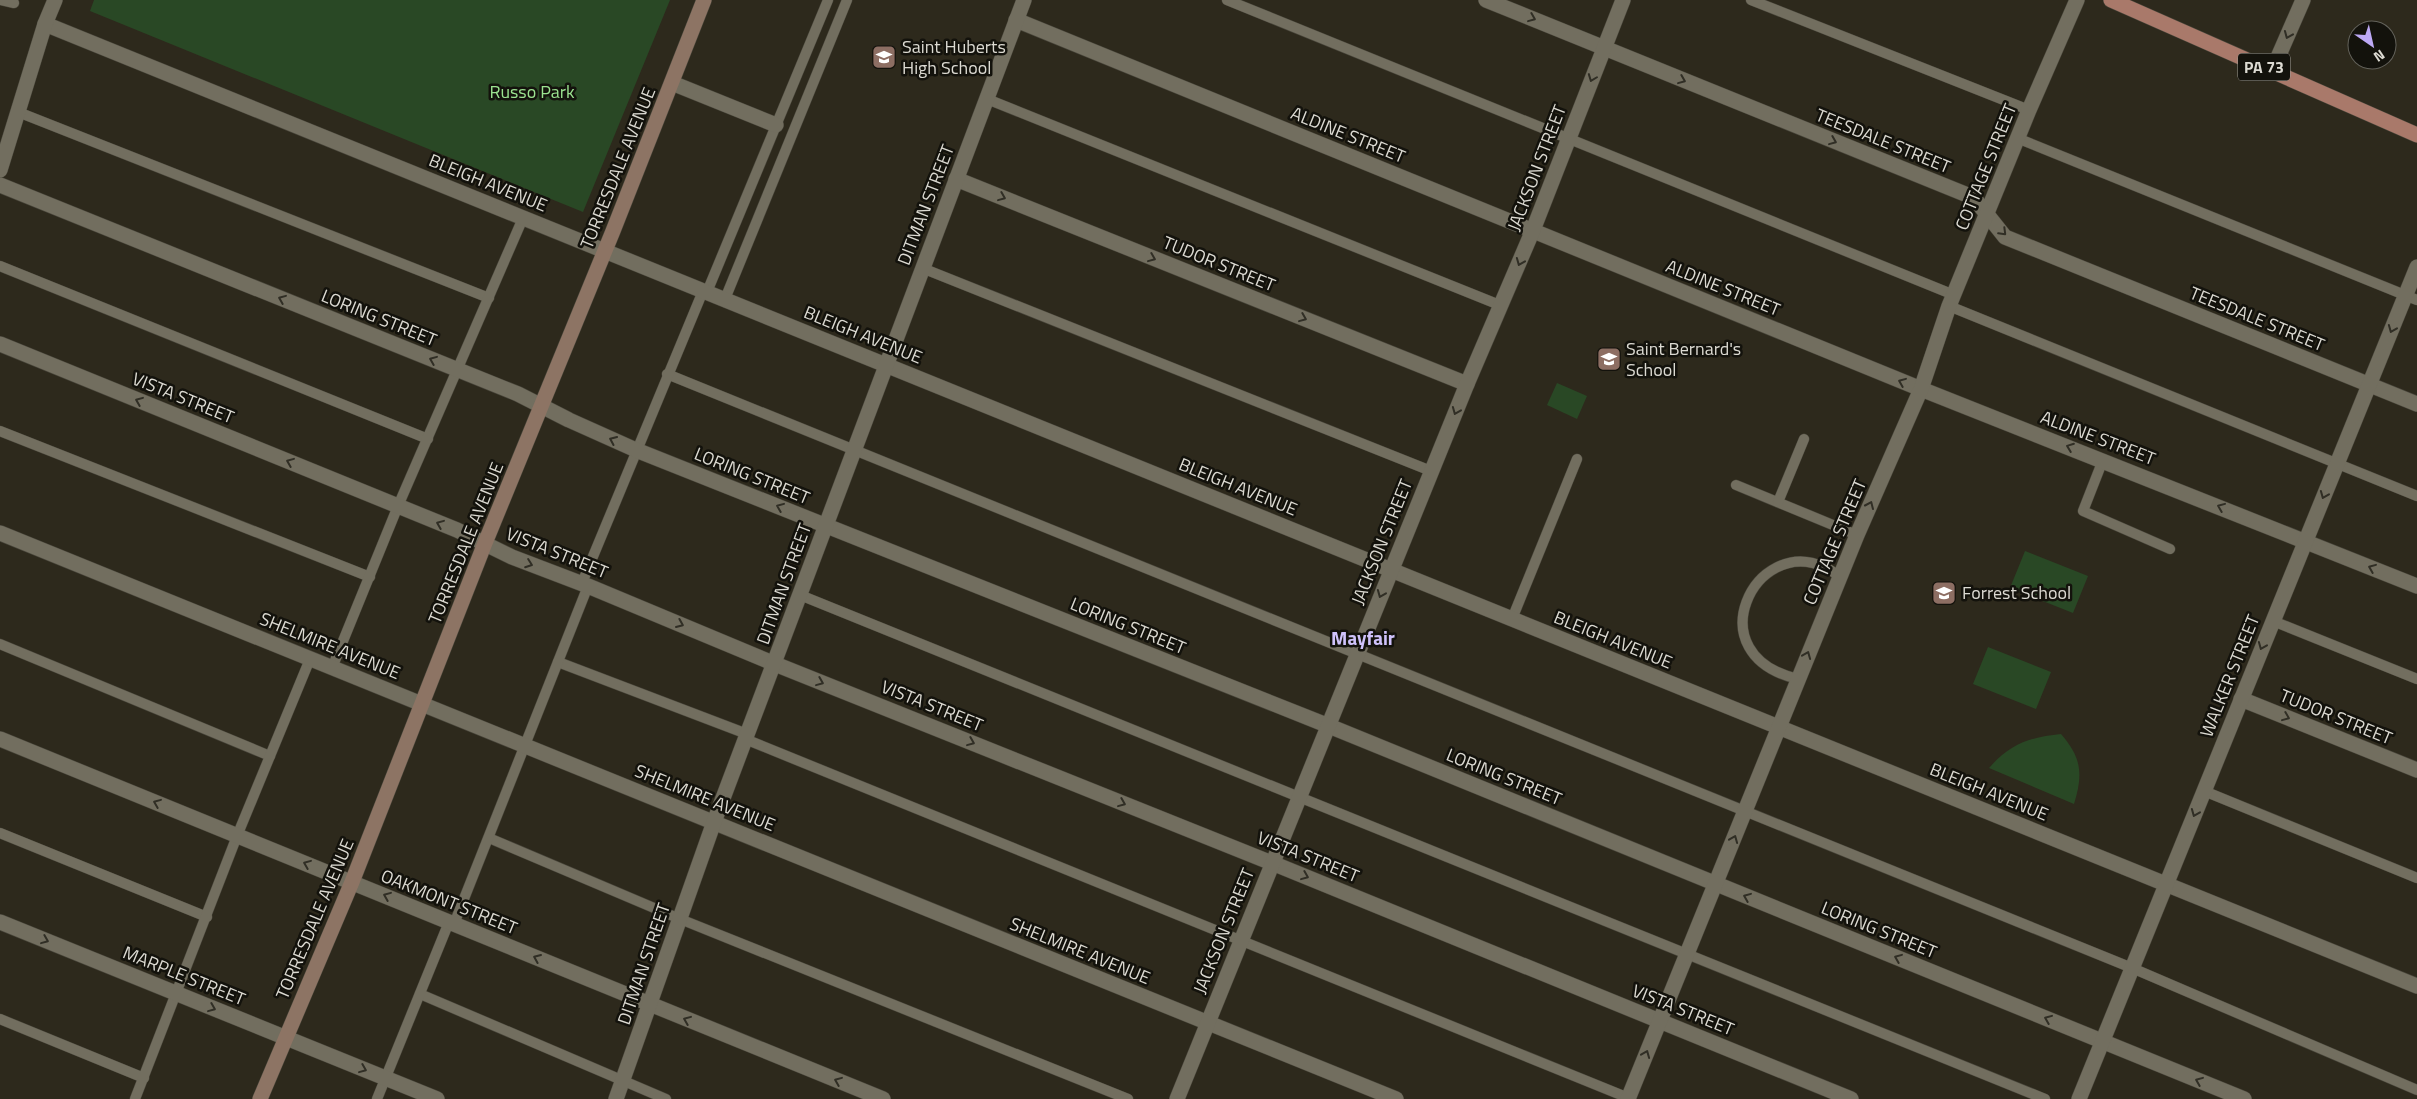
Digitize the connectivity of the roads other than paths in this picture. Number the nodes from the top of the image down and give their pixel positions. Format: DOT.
graph roads {
  1 [pos="0,0"];
  2 [pos="55,0"];
  3 [pos="704,0"];
  4 [pos="828,0"];
  5 [pos="847,0"];
  6 [pos="1024,0"];
  7 [pos="1227,0"];
  8 [pos="1486,0"];
  9 [pos="1623,0"];
  10 [pos="1750,0"];
  11 [pos="2078,0"];
  12 [pos="2111,0"];
  13 [pos="2302,0"];
  14 [pos="14,3"];
  15 [pos="1016,20"];
  16 [pos="45,24"];
  17 [pos="1604,48"];
  18 [pos="2272,71"];
  19 [pos="672,83"];
  20 [pos="987,99"];
  21 [pos="2029,110"];
  22 [pos="18,112"];
  23 [pos="776,125"];
  24 [pos="2417,135"];
  25 [pos="1569,138"];
  26 [pos="2017,138"];
  27 [pos="0,170"];
  28 [pos="956,179"];
  29 [pos="0,185"];
  30 [pos="1987,214"];
  31 [pos="524,218"];
  32 [pos="1533,230"];
  33 [pos="605,251"];
  34 [pos="0,266"];
  35 [pos="2417,267"];
  36 [pos="922,268"];
  37 [pos="705,291"];
  38 [pos="2411,297"];
  39 [pos="489,298"];
  40 [pos="725,299"];
  41 [pos="1952,300"];
  42 [pos="1502,306"];
  43 [pos="0,344"];
  44 [pos="886,364"];
  45 [pos="458,370"];
  46 [pos="667,374"];
  47 [pos="1467,384"];
  48 [pos="2369,385"];
  49 [pos="1921,389"];
  50 [pos="2417,404"];
  51 [pos="542,406"];
  52 [pos="0,430"];
  53 [pos="428,439"];
  54 [pos="1804,439"];
  55 [pos="636,450"];
  56 [pos="855,450"];
  57 [pos="1577,459"];
  58 [pos="2103,460"];
  59 [pos="2337,463"];
  60 [pos="1431,472"];
  61 [pos="1736,485"];
  62 [pos="2417,496"];
  63 [pos="1778,502"];
  64 [pos="398,506"];
  65 [pos="826,525"];
  66 [pos="0,533"];
  67 [pos="1857,535"];
  68 [pos="2306,541"];
  69 [pos="485,544"];
  70 [pos="2170,549"];
  71 [pos="1391,570"];
  72 [pos="370,577"];
  73 [pos="1840,577"];
  74 [pos="585,585"];
  75 [pos="2417,586"];
  76 [pos="800,596"];
  77 [pos="1512,619"];
  78 [pos="2272,621"];
  79 [pos="0,644"];
  80 [pos="1357,655"];
  81 [pos="310,659"];
  82 [pos="558,662"];
  83 [pos="775,664"];
  84 [pos="332,668"];
  85 [pos="1798,679"];
  86 [pos="2417,680"];
  87 [pos="2241,699"];
  88 [pos="422,704"];
  89 [pos="1329,726"];
  90 [pos="1779,727"];
  91 [pos="746,737"];
  92 [pos="0,739"];
  93 [pos="525,746"];
  94 [pos="270,756"];
  95 [pos="2417,770"];
  96 [pos="2204,791"];
  97 [pos="1300,797"];
  98 [pos="1745,812"];
  99 [pos="714,822"];
  100 [pos="0,833"];
  101 [pos="238,836"];
  102 [pos="488,838"];
  103 [pos="1272,863"];
  104 [pos="2417,878"];
  105 [pos="352,882"];
  106 [pos="1716,884"];
  107 [pos="2166,884"];
  108 [pos="207,917"];
  109 [pos="680,919"];
  110 [pos="0,922"];
  111 [pos="452,923"];
  112 [pos="1241,939"];
  113 [pos="1687,954"];
  114 [pos="2132,968"];
  115 [pos="2417,986"];
  116 [pos="178,994"];
  117 [pos="420,994"];
  118 [pos="650,1005"];
  119 [pos="0,1020"];
  120 [pos="1659,1021"];
  121 [pos="1207,1023"];
  122 [pos="285,1038"];
  123 [pos="2102,1041"];
  124 [pos="144,1078"];
  125 [pos="386,1078"];
  126 [pos="623,1081"];
  127 [pos="2417,1090"];
  128 [pos="135,1099"];
  129 [pos="260,1099"];
  130 [pos="377,1099"];
  131 [pos="437,1099"];
  132 [pos="616,1099"];
  133 [pos="666,1099"];
  134 [pos="884,1099"];
  135 [pos="1128,1099"];
  136 [pos="1176,1099"];
  137 [pos="1396,1099"];
  138 [pos="1629,1099"];
  139 [pos="1851,1099"];
  140 [pos="2045,1099"];
  141 [pos="2079,1099"];
  142 [pos="2244,1099"];
  1 -- 14 [label="lane"];
  2 -- 16 [label="street"];
  3 -- 19 [label="street, TORRESDALE AVENUE"];
  4 -- 23 [label="lane"];
  5 -- 40 [label="lane"];
  6 -- 15 [label="street, DITMAN STREET"];
  7 -- 25 [label="lane"];
  8 -- 17 [label="street, TEESDALE STREET, one-way"];
  9 -- 17 [label="street, JACKSON STREET"];
  10 -- 21 [label="lane"];
  11 -- 21 [label="street, COTTAGE STREET"];
  12 -- 18 [label="main road, PA 73"];
  13 -- 18 [label="street, one-way"];
  15 -- 20 [label="street, DITMAN STREET"];
  15 -- 32 [label="street, ALDINE STREET"];
  16 -- 22 [label="street"];
  16 -- 31 [label="street, BLEIGH AVENUE"];
  17 -- 25 [label="street, JACKSON STREET, one-way"];
  17 -- 30 [label="street, TEESDALE STREET, one-way"];
  18 -- 24 [label="main road, PA 73"];
  19 -- 23 [label="street"];
  19 -- 33 [label="street, TORRESDALE AVENUE"];
  20 -- 28 [label="street, DITMAN STREET"];
  20 -- 42 [label="lane"];
  21 -- 26 [label="street, COTTAGE STREET"];
  22 -- 27 [label="street"];
  22 -- 39 [label="lane"];
  23 -- 37 [label="lane"];
  25 -- 32 [label="street, JACKSON STREET"];
  25 -- 41 [label="lane"];
  26 -- 30 [label="street, COTTAGE STREET"];
  26 -- 38 [label="lane"];
  28 -- 36 [label="street, DITMAN STREET"];
  28 -- 47 [label="street, TUDOR STREET, one-way"];
  45 -- 29 [label="street, LORING STREET, one-way"];
  30 -- 41 [label="street, COTTAGE STREET"];
  30 -- 48 [label="street, TEESDALE STREET, one-way"];
  31 -- 33 [label="street, BLEIGH AVENUE"];
  31 -- 39 [label="lane"];
  32 -- 42 [label="street, JACKSON STREET, one-way"];
  49 -- 32 [label="street, ALDINE STREET, one-way"];
  33 -- 37 [label="street, BLEIGH AVENUE"];
  33 -- 51 [label="street, TORRESDALE AVENUE"];
  34 -- 53 [label="lane"];
  35 -- 38 [label="street, WALKER STREET"];
  36 -- 44 [label="street, DITMAN STREET"];
  36 -- 60 [label="lane"];
  37 -- 40 [label="street, BLEIGH AVENUE"];
  37 -- 46 [label="lane"];
  38 -- 48 [label="street, WALKER STREET, one-way"];
  39 -- 45 [label="lane"];
  40 -- 44 [label="street, BLEIGH AVENUE"];
  41 -- 49 [label="street, COTTAGE STREET"];
  41 -- 59 [label="lane"];
  42 -- 47 [label="street, JACKSON STREET"];
  64 -- 43 [label="street, VISTA STREET, one-way"];
  44 -- 56 [label="street, DITMAN STREET"];
  44 -- 71 [label="street, BLEIGH AVENUE"];
  45 -- 51 [label="street, LORING STREET"];
  45 -- 53 [label="lane"];
  46 -- 55 [label="lane"];
  46 -- 56 [label="lane"];
  47 -- 60 [label="street, JACKSON STREET, one-way"];
  48 -- 50 [label="street, TEESDALE STREET"];
  48 -- 59 [label="street, WALKER STREET"];
  58 -- 49 [label="street, ALDINE STREET, one-way"];
  67 -- 49 [label="street, COTTAGE STREET, one-way"];
  55 -- 51 [label="street, LORING STREET, one-way"];
  51 -- 69 [label="street, TORRESDALE AVENUE"];
  52 -- 72 [label="lane"];
  53 -- 64 [label="lane"];
  54 -- 63 [label="lane"];
  65 -- 55 [label="street, LORING STREET, one-way"];
  55 -- 74 [label="lane"];
  56 -- 65 [label="street, DITMAN STREET"];
  56 -- 80 [label="lane"];
  57 -- 77 [label="lane"];
  68 -- 58 [label="street, ALDINE STREET, one-way"];
  58 -- 70 [label="lane"];
  59 -- 62 [label="lane"];
  59 -- 68 [label="street, WALKER STREET, one-way"];
  60 -- 71 [label="street, JACKSON STREET"];
  61 -- 63 [label="lane"];
  63 -- 67 [label="lane"];
  69 -- 64 [label="street, VISTA STREET, one-way"];
  64 -- 72 [label="lane"];
  65 -- 76 [label="street, DITMAN STREET"];
  65 -- 89 [label="street, LORING STREET"];
  66 -- 81 [label="street, SHELMIRE AVENUE"];
  67 -- 73 [label="street, COTTAGE STREET"];
  75 -- 68 [label="street, ALDINE STREET, one-way"];
  68 -- 78 [label="street, WALKER STREET"];
  69 -- 74 [label="street, VISTA STREET, one-way"];
  69 -- 88 [label="street, TORRESDALE AVENUE"];
  71 -- 77 [label="street, BLEIGH AVENUE"];
  71 -- 80 [label="street, JACKSON STREET, one-way"];
  72 -- 84 [label="lane"];
  85 -- 73 [label="street, COTTAGE STREET, one-way"];
  73 -- 85 [label="lane"];
  74 -- 82 [label="lane"];
  74 -- 83 [label="street, VISTA STREET, one-way"];
  76 -- 83 [label="street, DITMAN STREET"];
  76 -- 97 [label="lane"];
  77 -- 90 [label="street, BLEIGH AVENUE"];
  78 -- 86 [label="lane"];
  78 -- 87 [label="street, WALKER STREET, one-way"];
  79 -- 94 [label="lane"];
  80 -- 89 [label="street, JACKSON STREET"];
  80 -- 98 [label="lane"];
  81 -- 84 [label="street, SHELMIRE AVENUE"];
  81 -- 94 [label="lane"];
  82 -- 91 [label="lane"];
  82 -- 93 [label="lane"];
  83 -- 91 [label="street, DITMAN STREET"];
  83 -- 103 [label="street, VISTA STREET, one-way"];
  84 -- 88 [label="street, SHELMIRE AVENUE"];
  85 -- 90 [label="street, COTTAGE STREET"];
  87 -- 95 [label="street, TUDOR STREET, one-way"];
  87 -- 96 [label="street, WALKER STREET"];
  88 -- 93 [label="street, SHELMIRE AVENUE"];
  88 -- 105 [label="street, TORRESDALE AVENUE"];
  89 -- 97 [label="street, JACKSON STREET"];
  89 -- 106 [label="street, LORING STREET"];
  90 -- 98 [label="street, COTTAGE STREET"];
  90 -- 107 [label="street, BLEIGH AVENUE"];
  91 -- 99 [label="street, DITMAN STREET"];
  91 -- 112 [label="lane"];
  101 -- 92 [label="street, OAKMONT STREET, one-way"];
  93 -- 99 [label="street, SHELMIRE AVENUE"];
  93 -- 102 [label="lane"];
  94 -- 101 [label="lane"];
  96 -- 104 [label="lane"];
  96 -- 107 [label="street, WALKER STREET, one-way"];
  97 -- 103 [label="street, JACKSON STREET"];
  97 -- 113 [label="lane"];
  106 -- 98 [label="street, COTTAGE STREET, one-way"];
  98 -- 114 [label="lane"];
  99 -- 109 [label="street, DITMAN STREET"];
  99 -- 121 [label="street, SHELMIRE AVENUE"];
  100 -- 108 [label="lane"];
  105 -- 101 [label="street, OAKMONT STREET, one-way"];
  101 -- 108 [label="lane"];
  102 -- 109 [label="lane"];
  102 -- 111 [label="lane"];
  103 -- 112 [label="street, JACKSON STREET"];
  103 -- 120 [label="street, VISTA STREET, one-way"];
  111 -- 105 [label="street, OAKMONT STREET, one-way"];
  105 -- 122 [label="street, TORRESDALE AVENUE"];
  106 -- 113 [label="street, COTTAGE STREET"];
  123 -- 106 [label="street, LORING STREET, one-way"];
  107 -- 114 [label="street, WALKER STREET"];
  107 -- 115 [label="street, BLEIGH AVENUE"];
  108 -- 116 [label="lane"];
  109 -- 118 [label="street, DITMAN STREET"];
  109 -- 135 [label="lane"];
  110 -- 116 [label="street, MARPLE STREET, one-way"];
  111 -- 117 [label="lane"];
  118 -- 111 [label="street, OAKMONT STREET, one-way"];
  112 -- 121 [label="street, JACKSON STREET"];
  112 -- 138 [label="lane"];
  113 -- 120 [label="street, COTTAGE STREET"];
  113 -- 140 [label="lane"];
  114 -- 123 [label="street, WALKER STREET"];
  114 -- 127 [label="lane"];
  116 -- 122 [label="street, MARPLE STREET, one-way"];
  116 -- 124 [label="lane"];
  117 -- 125 [label="lane"];
  117 -- 126 [label="lane"];
  118 -- 126 [label="street, DITMAN STREET"];
  134 -- 118 [label="street, OAKMONT STREET, one-way"];
  119 -- 124 [label="lane"];
  138 -- 120 [label="street, COTTAGE STREET, one-way"];
  120 -- 139 [label="street, VISTA STREET"];
  121 -- 136 [label="street, JACKSON STREET"];
  121 -- 137 [label="street, SHELMIRE AVENUE"];
  122 -- 125 [label="street, MARPLE STREET, one-way"];
  122 -- 129 [label="street, TORRESDALE AVENUE"];
  123 -- 141 [label="street, WALKER STREET"];
  142 -- 123 [label="street, LORING STREET, one-way"];
  124 -- 128 [label="lane"];
  125 -- 130 [label="lane"];
  125 -- 131 [label="street, MARPLE STREET"];
  126 -- 132 [label="street, DITMAN STREET"];
  126 -- 133 [label="lane"];
}
